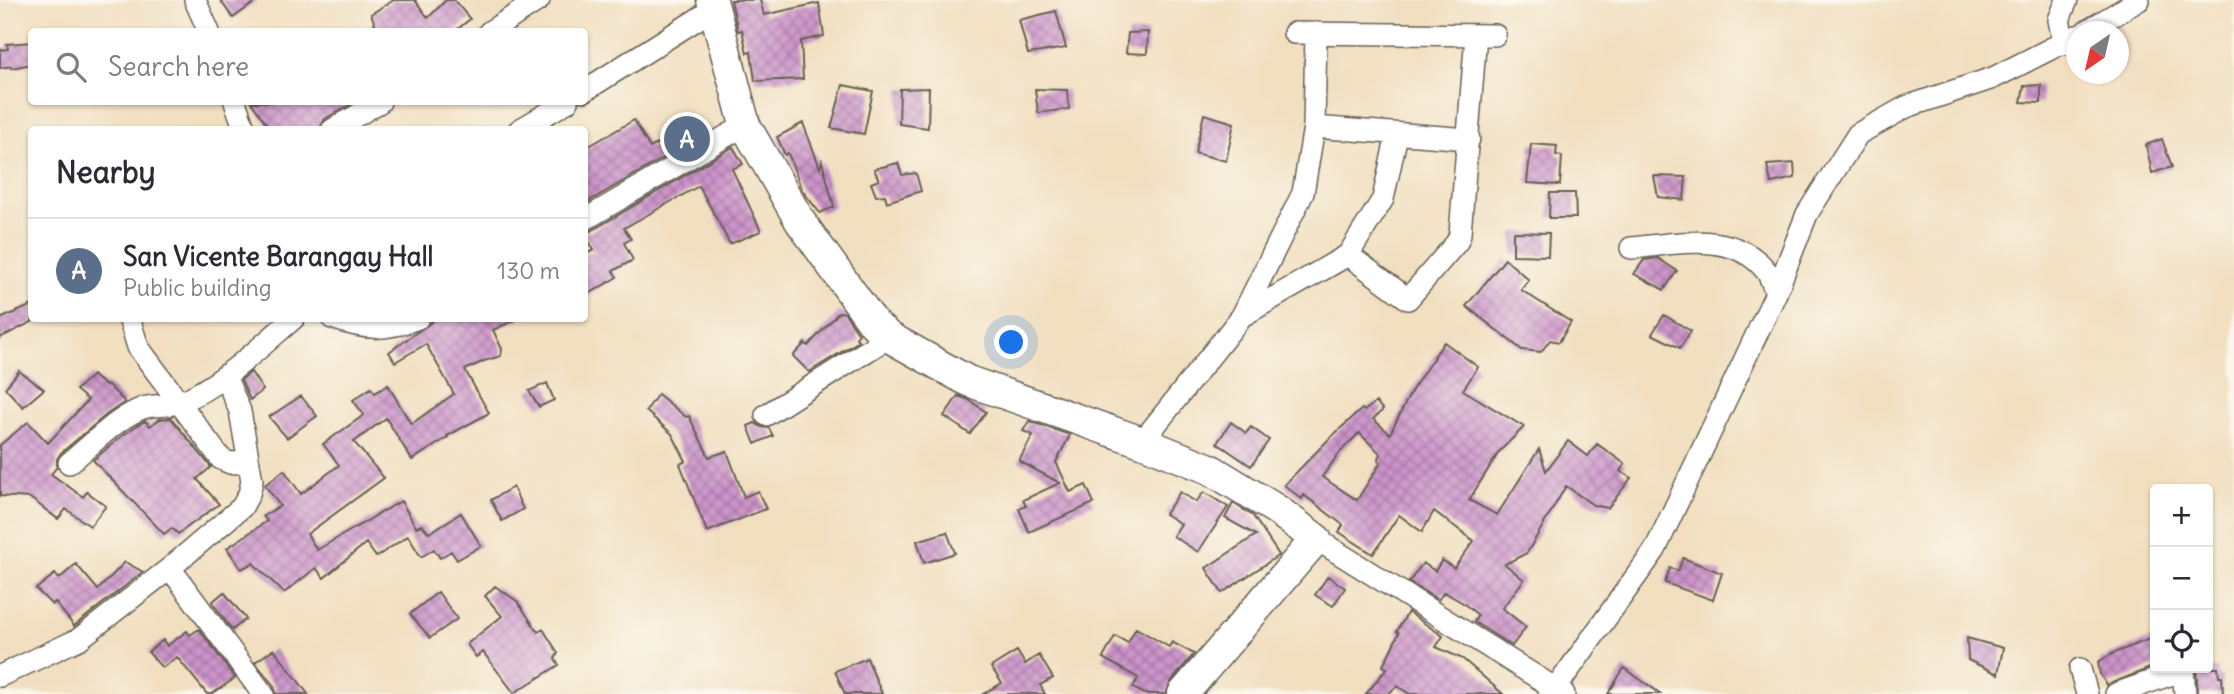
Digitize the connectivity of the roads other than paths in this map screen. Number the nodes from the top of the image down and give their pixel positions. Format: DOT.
graph roads {
  1 [pos="195,0"];
  2 [pos="539,0"];
  3 [pos="2067,0"];
  4 [pos="2139,0"];
  5 [pos="713,4"];
  6 [pos="2104,21"];
  7 [pos="207,28"];
  8 [pos="495,28"];
  9 [pos="1294,33"];
  10 [pos="1316,33"];
  11 [pos="2066,33"];
  12 [pos="2066,42"];
  13 [pos="588,88"];
  14 [pos="236,105"];
  15 [pos="375,105"];
  16 [pos="561,105"];
  17 [pos="744,125"];
  18 [pos="244,126"];
  19 [pos="339,126"];
  20 [pos="526,126"];
  21 [pos="1314,127"];
  22 [pos="1396,135"];
  23 [pos="1469,139"];
  24 [pos="588,218"];
  25 [pos="1631,248"];
  26 [pos="1349,255"];
  27 [pos="1776,292"];
  28 [pos="1242,316"];
  29 [pos="130,322"];
  30 [pos="289,322"];
  31 [pos="344,322"];
  32 [pos="406,322"];
  33 [pos="889,337"];
  34 [pos="225,376"];
  35 [pos="178,404"];
  36 [pos="766,415"];
  37 [pos="1142,442"];
  38 [pos="248,462"];
  39 [pos="69,463"];
  40 [pos="1316,539"];
  41 [pos="170,568"];
  42 [pos="2080,669"];
  43 [pos="2172,673"];
  44 [pos="2183,673"];
  45 [pos="0,676"];
  46 [pos="1557,692"];
  47 [pos="263,694"];
  48 [pos="1183,694"];
  49 [pos="2087,694"];
  50 [pos="2116,694"];
  51 [pos="2185,694"];
  1 -- 7 [label="street"];
  2 -- 8 [label="street"];
  3 -- 11 [label="street"];
  4 -- 6 [label="street"];
  5 -- 13 [label="street"];
  5 -- 17 [label="street"];
  9 -- 10 [label="street"];
  10 -- 21 [label="street"];
  10 -- 23 [label="street"];
  12 -- 27 [label="street"];
  14 -- 18 [label="street"];
  15 -- 19 [label="street"];
  16 -- 20 [label="street"];
  17 -- 24 [label="street"];
  17 -- 33 [label="street"];
  21 -- 22 [label="street"];
  21 -- 28 [label="street"];
  22 -- 23 [label="street"];
  22 -- 26 [label="street"];
  23 -- 26 [label="street"];
  25 -- 27 [label="street"];
  26 -- 28 [label="street"];
  27 -- 46 [label="street"];
  28 -- 37 [label="street"];
  29 -- 35 [label="street"];
  30 -- 34 [label="street"];
  31 -- 32 [label="street"];
  33 -- 36 [label="street"];
  33 -- 37 [label="street"];
  34 -- 35 [label="street"];
  34 -- 38 [label="street"];
  35 -- 38 [label="street"];
  35 -- 39 [label="street"];
  37 -- 40 [label="street"];
  38 -- 41 [label="street"];
  40 -- 46 [label="street"];
  40 -- 48 [label="street"];
  41 -- 45 [label="street"];
  41 -- 47 [label="street"];
  42 -- 49 [label="street"];
  43 -- 50 [label="street"];
  44 -- 51 [label="street"];
}
